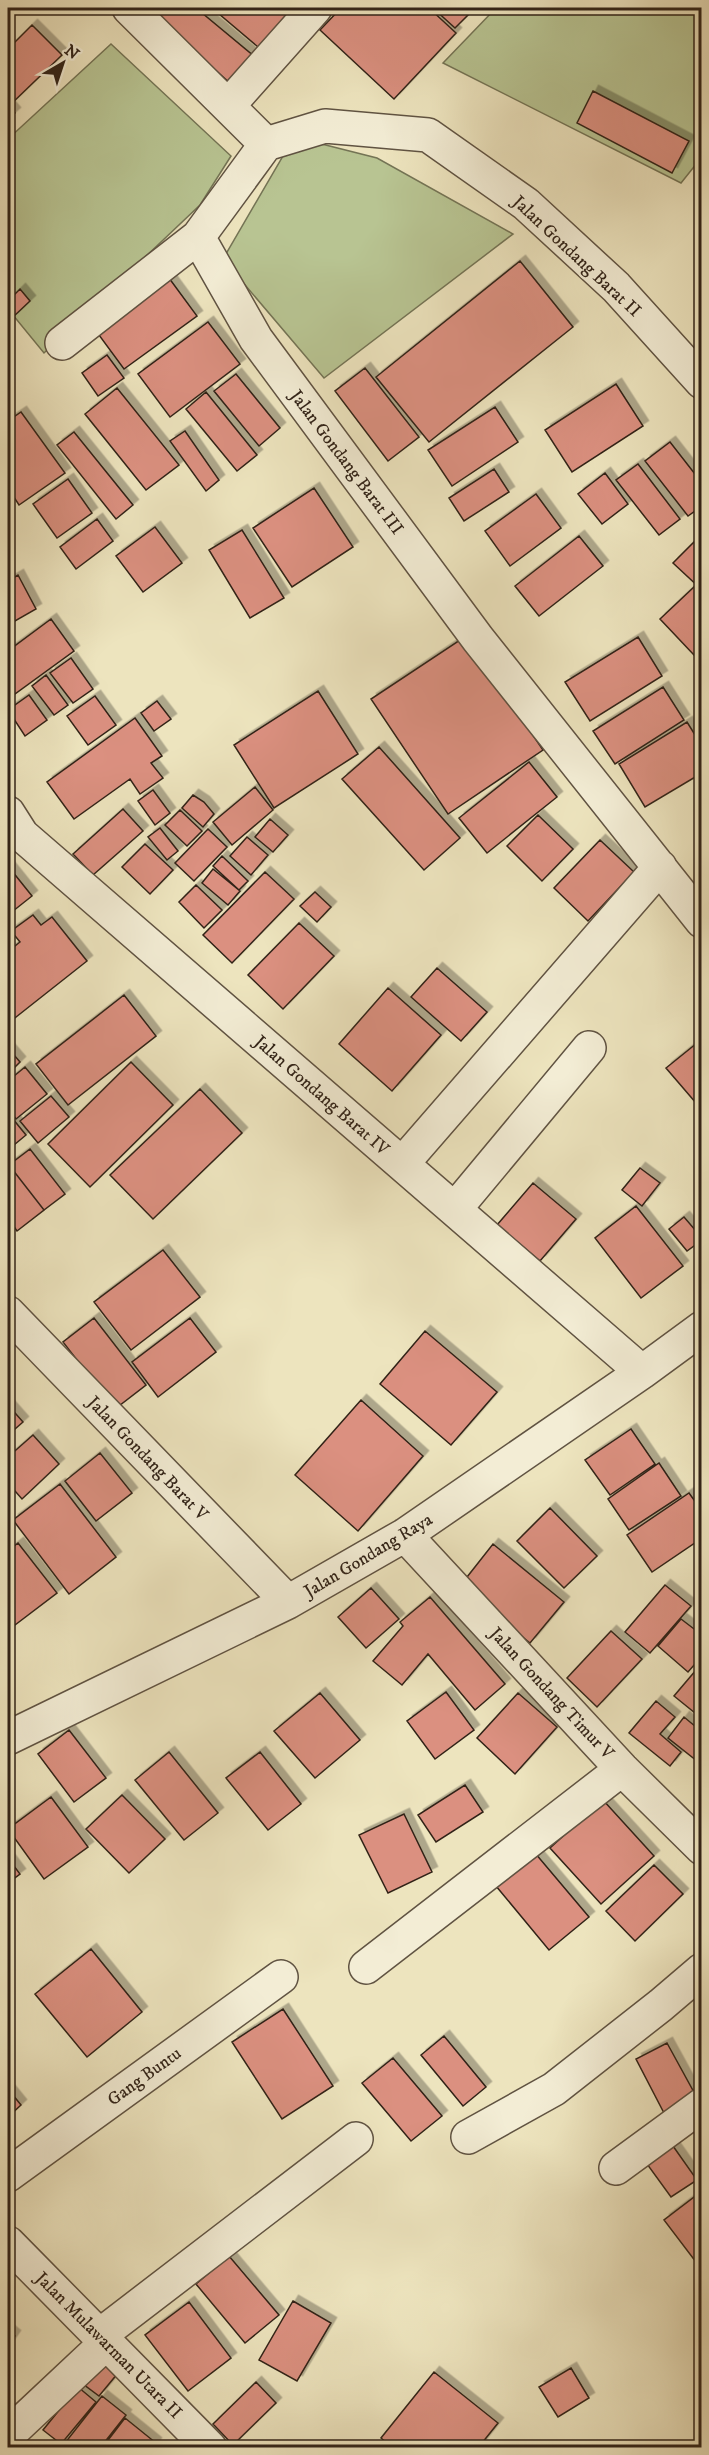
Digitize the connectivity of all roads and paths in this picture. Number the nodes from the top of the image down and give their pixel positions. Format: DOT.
graph roads {
  1 [pos="129,8"];
  2 [pos="315,8"];
  3 [pos="228,106"];
  4 [pos="266,144"];
  5 [pos="198,237"];
  6 [pos="62,343"];
  7 [pos="702,382"];
  8 [pos="8,813"];
  9 [pos="660,867"];
  10 [pos="702,921"];
  11 [pos="589,1048"];
  12 [pos="402,1164"];
  13 [pos="455,1209"];
  14 [pos="8,1313"];
  15 [pos="702,1328"];
  16 [pos="642,1372"];
  17 [pos="405,1535"];
  18 [pos="288,1602"];
  19 [pos="8,1738"];
  20 [pos="622,1769"];
  21 [pos="702,1848"];
  22 [pos="366,1967"];
  23 [pos="702,1970"];
  24 [pos="280,1977"];
  25 [pos="702,2105"];
  26 [pos="468,2137"];
  27 [pos="356,2139"];
  28 [pos="616,2168"];
  29 [pos="8,2175"];
  30 [pos="8,2243"];
  31 [pos="103,2340"];
  32 [pos="8,2435"];
  33 [pos="210,2448"];
  1 -- 3 [label="street"];
  2 -- 3 [label="street"];
  3 -- 4 [label="street"];
  4 -- 5 [label="street"];
  4 -- 7 [label="street, Jalan Gondang Barat II"];
  5 -- 6 [label="street"];
  5 -- 9 [label="street, Jalan Gondang Barat III"];
  8 -- 12 [label="street, Jalan Gondang Barat IV"];
  9 -- 10 [label="street, Jalan Gondang Barat III"];
  9 -- 12 [label="street"];
  11 -- 13 [label="street"];
  12 -- 13 [label="street, Jalan Gondang Barat IV"];
  13 -- 16 [label="street, Jalan Gondang Barat IV"];
  14 -- 18 [label="street, Jalan Gondang Barat V"];
  15 -- 16 [label="street, Jalan Gondang Raya"];
  16 -- 17 [label="street, Jalan Gondang Raya"];
  17 -- 18 [label="street, Jalan Gondang Raya"];
  17 -- 20 [label="street, Jalan Gondang Timur V"];
  18 -- 19 [label="street, Jalan Gondang Raya"];
  20 -- 21 [label="street, Jalan Gondang Timur V"];
  20 -- 22 [label="street"];
  23 -- 26 [label="street"];
  24 -- 29 [label="street, Gang Buntu"];
  25 -- 28 [label="street"];
  27 -- 31 [label="street"];
  30 -- 31 [label="street, Jalan Mulawarman Utara II"];
  31 -- 32 [label="street"];
  31 -- 33 [label="street, Jalan Mulawarman Utara II"];
}
